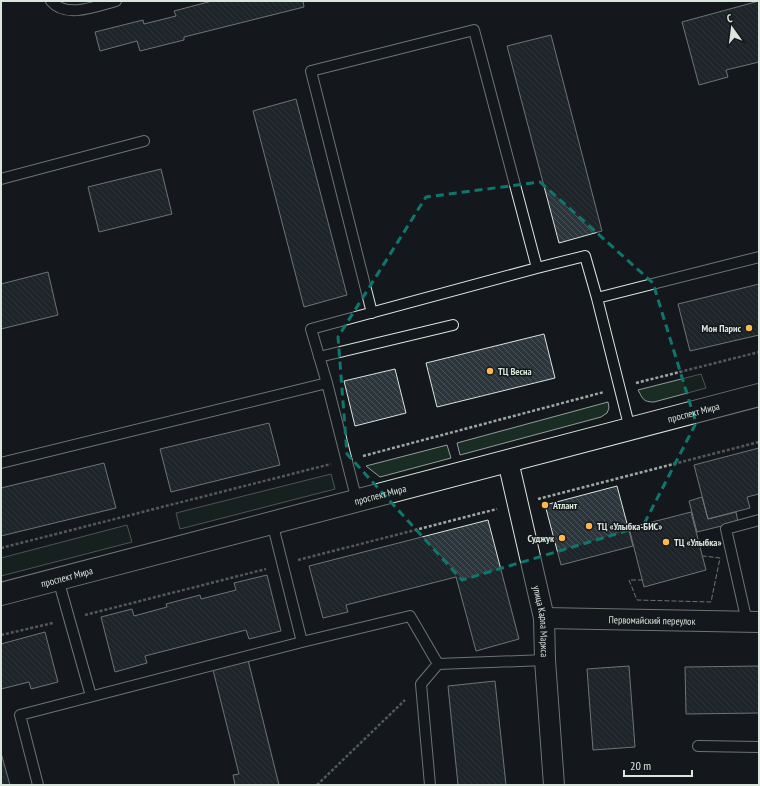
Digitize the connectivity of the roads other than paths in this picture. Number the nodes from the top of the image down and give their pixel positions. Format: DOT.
graph roads {
  1 [pos="51,1"];
  2 [pos="116,1"];
  3 [pos="144,141"];
  4 [pos="1,179"];
  5 [pos="759,257"];
  6 [pos="537,268"];
  7 [pos="597,298"];
  8 [pos="372,313"];
  9 [pos="453,325"];
  10 [pos="319,357"];
  11 [pos="327,383"];
  12 [pos="759,395"];
  13 [pos="630,429"];
  14 [pos="508,461"];
  15 [pos="1,463"];
  16 [pos="357,501"];
  17 [pos="759,520"];
  18 [pos="272,522"];
  19 [pos="58,579"];
  20 [pos="1,594"];
  21 [pos="544,618"];
  22 [pos="753,622"];
  23 [pos="302,642"];
  24 [pos="545,660"];
  25 [pos="438,664"];
  26 [pos="91,696"];
  27 [pos="698,746"];
  28 [pos="759,747"];
  29 [pos="38,785"];
  30 [pos="430,785"];
  31 [pos="554,785"];
  1 -- 2 [label="lane"];
  3 -- 4 [label="lane"];
  5 -- 7 [label="lane"];
  6 -- 7 [label="lane"];
  6 -- 8 [label="lane"];
  6 -- 8 [label="lane"];
  7 -- 13 [label="lane"];
  8 -- 10 [label="lane"];
  9 -- 10 [label="lane"];
  10 -- 11 [label="lane"];
  11 -- 15 [label="lane"];
  11 -- 16 [label="lane"];
  12 -- 13 [label="main road, проспект Мира"];
  13 -- 14 [label="main road, проспект Мира"];
  14 -- 16 [label="main road, проспект Мира"];
  14 -- 21 [label="street, улица Карла Маркса"];
  16 -- 18 [label="main road, проспект Мира"];
  17 -- 22 [label="lane"];
  18 -- 19 [label="main road, проспект Мира"];
  18 -- 23 [label="lane"];
  19 -- 20 [label="main road, проспект Мира"];
  19 -- 26 [label="lane"];
  21 -- 22 [label="street, Первомайский переулок"];
  21 -- 24 [label="street, улица Карла Маркса"];
  23 -- 25 [label="lane"];
  23 -- 26 [label="lane"];
  24 -- 25 [label="lane"];
  24 -- 31 [label="street, улица Карла Маркса"];
  25 -- 30 [label="lane"];
  26 -- 29 [label="lane"];
  27 -- 28 [label="lane"];
}
